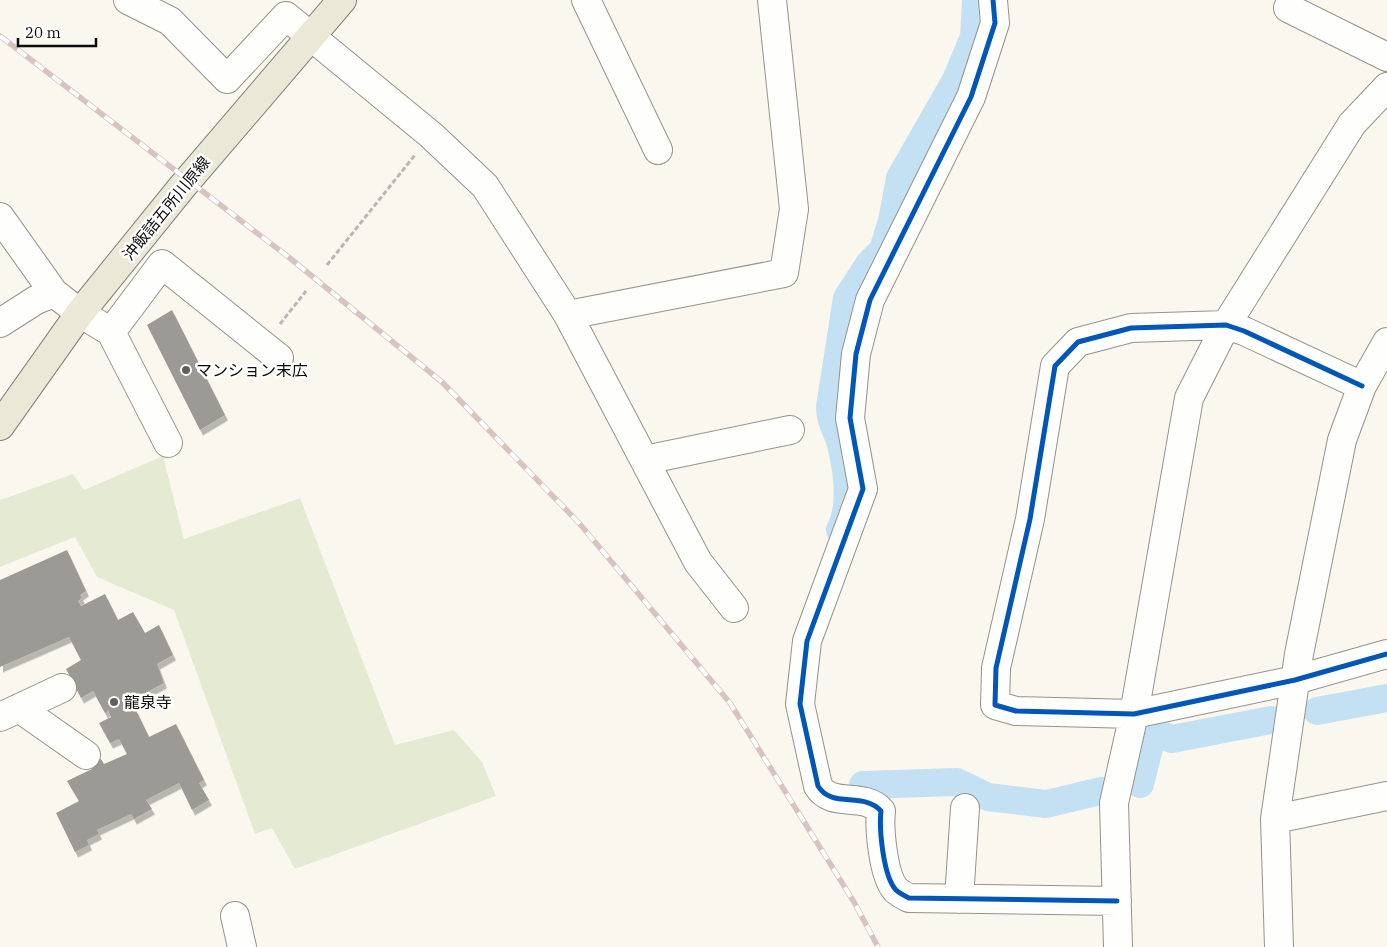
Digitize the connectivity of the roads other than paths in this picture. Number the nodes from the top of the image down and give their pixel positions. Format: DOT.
graph roads {
  1 [pos="128,0"];
  2 [pos="342,0"];
  3 [pos="586,0"];
  4 [pos="772,0"];
  5 [pos="993,0"];
  6 [pos="1288,8"];
  7 [pos="310,37"];
  8 [pos="1387,57"];
  9 [pos="1387,87"];
  10 [pos="658,150"];
  11 [pos="0,217"];
  12 [pos="54,293"];
  13 [pos="80,313"];
  14 [pos="568,315"];
  15 [pos="0,323"];
  16 [pos="1226,325"];
  17 [pos="111,332"];
  18 [pos="1387,342"];
  19 [pos="271,352"];
  20 [pos="1362,386"];
  21 [pos="0,426"];
  22 [pos="790,430"];
  23 [pos="168,443"];
  24 [pos="645,460"];
  25 [pos="734,608"];
  26 [pos="1387,654"];
  27 [pos="1295,680"];
  28 [pos="62,688"];
  29 [pos="10,712"];
  30 [pos="1134,714"];
  31 [pos="86,755"];
  32 [pos="1387,796"];
  33 [pos="965,808"];
  34 [pos="1275,819"];
  35 [pos="959,899"];
  36 [pos="1117,901"];
  37 [pos="235,916"];
  38 [pos="242,947"];
  39 [pos="1118,947"];
  40 [pos="1279,947"];
  1 -- 7 [label="street"];
  2 -- 7 [label="main road, 沖飯詰五所川原線"];
  3 -- 10 [label="street"];
  4 -- 14 [label="street"];
  5 -- 35 [label="street"];
  6 -- 8 [label="street"];
  7 -- 13 [label="main road, 沖飯詰五所川原線"];
  7 -- 14 [label="street"];
  9 -- 16 [label="street"];
  11 -- 12 [label="street"];
  12 -- 13 [label="street"];
  12 -- 15 [label="street"];
  13 -- 17 [label="street"];
  13 -- 21 [label="main road, 沖飯詰五所川原線"];
  14 -- 24 [label="street"];
  16 -- 20 [label="street"];
  16 -- 30 [label="street"];
  16 -- 30 [label="street"];
  17 -- 19 [label="street"];
  17 -- 23 [label="street"];
  18 -- 20 [label="street"];
  20 -- 27 [label="street"];
  22 -- 24 [label="street"];
  24 -- 25 [label="street"];
  26 -- 27 [label="street"];
  27 -- 30 [label="street"];
  27 -- 34 [label="street"];
  28 -- 29 [label="street"];
  29 -- 31 [label="street"];
  30 -- 36 [label="street"];
  32 -- 34 [label="street"];
  33 -- 35 [label="street"];
  34 -- 40 [label="street"];
  35 -- 36 [label="street"];
  36 -- 39 [label="street"];
  37 -- 38 [label="street"];
}
